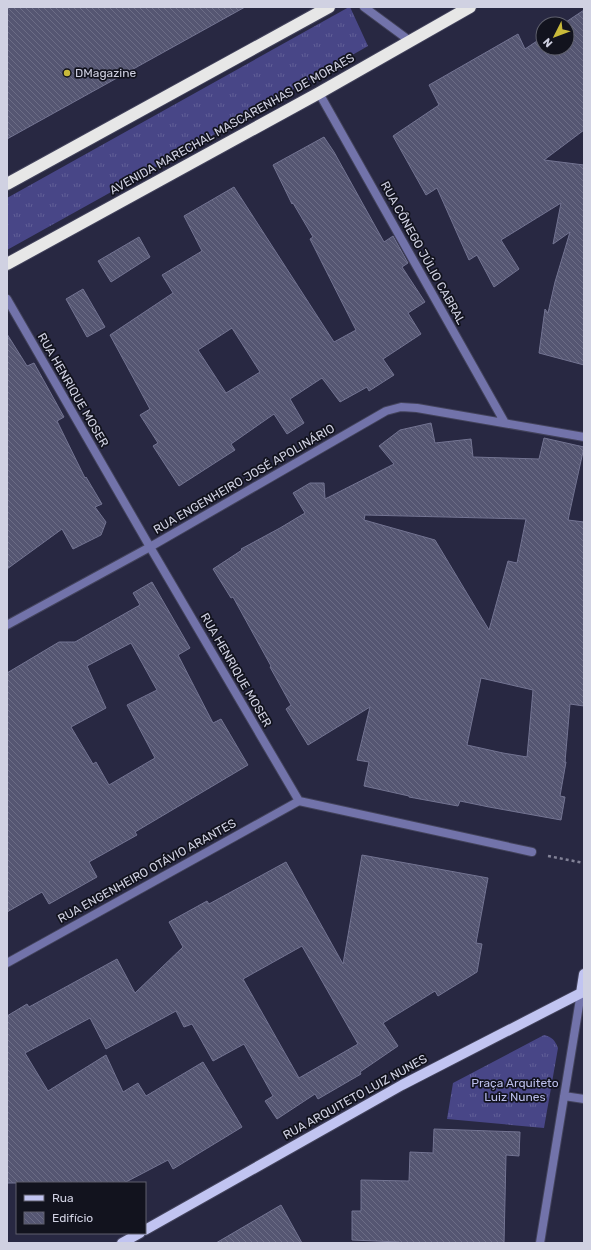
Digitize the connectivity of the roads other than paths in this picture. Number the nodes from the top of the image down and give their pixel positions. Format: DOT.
graph roads {
  1 [pos="329,7"];
  2 [pos="364,7"];
  3 [pos="470,7"];
  4 [pos="410,41"];
  5 [pos="319,93"];
  6 [pos="7,184"];
  7 [pos="7,264"];
  8 [pos="7,299"];
  9 [pos="505,424"];
  10 [pos="584,437"];
  11 [pos="150,547"];
  12 [pos="7,625"];
  13 [pos="299,801"];
  14 [pos="532,852"];
  15 [pos="7,963"];
  16 [pos="584,974"];
  17 [pos="581,993"];
  18 [pos="564,1096"];
  19 [pos="584,1099"];
  20 [pos="146,1229"];
  21 [pos="138,1234"];
  22 [pos="122,1243"];
  23 [pos="540,1243"];
  1 -- 6 [label="highway"];
  2 -- 4 [label="street"];
  3 -- 4 [label="highway, AVENIDA MARECHAL MASCARENHAS DE MORAES"];
  4 -- 5 [label="highway, AVENIDA MARECHAL MASCARENHAS DE MORAES"];
  5 -- 7 [label="highway, AVENIDA MARECHAL MASCARENHAS DE MORAES"];
  5 -- 9 [label="street, RUA CÔNEGO JÚLIO CABRAL"];
  8 -- 11 [label="street, RUA HENRIQUE MOSER"];
  9 -- 10 [label="street, RUA ENGENHEIRO JOSÉ APOLINÁRIO"];
  9 -- 11 [label="street, RUA ENGENHEIRO JOSÉ APOLINÁRIO"];
  11 -- 12 [label="street, RUA ENGENHEIRO JOSÉ APOLINÁRIO"];
  11 -- 13 [label="street, RUA HENRIQUE MOSER"];
  13 -- 14 [label="street"];
  13 -- 15 [label="street, RUA ENGENHEIRO OTÁVIO ARANTES"];
  16 -- 17 [label="main road"];
  17 -- 18 [label="street"];
  17 -- 20 [label="main road, RUA ARQUITETO LUIZ NUNES"];
  18 -- 19 [label="street"];
  18 -- 23 [label="street"];
  21 -- 22 [label="main road"];
}
